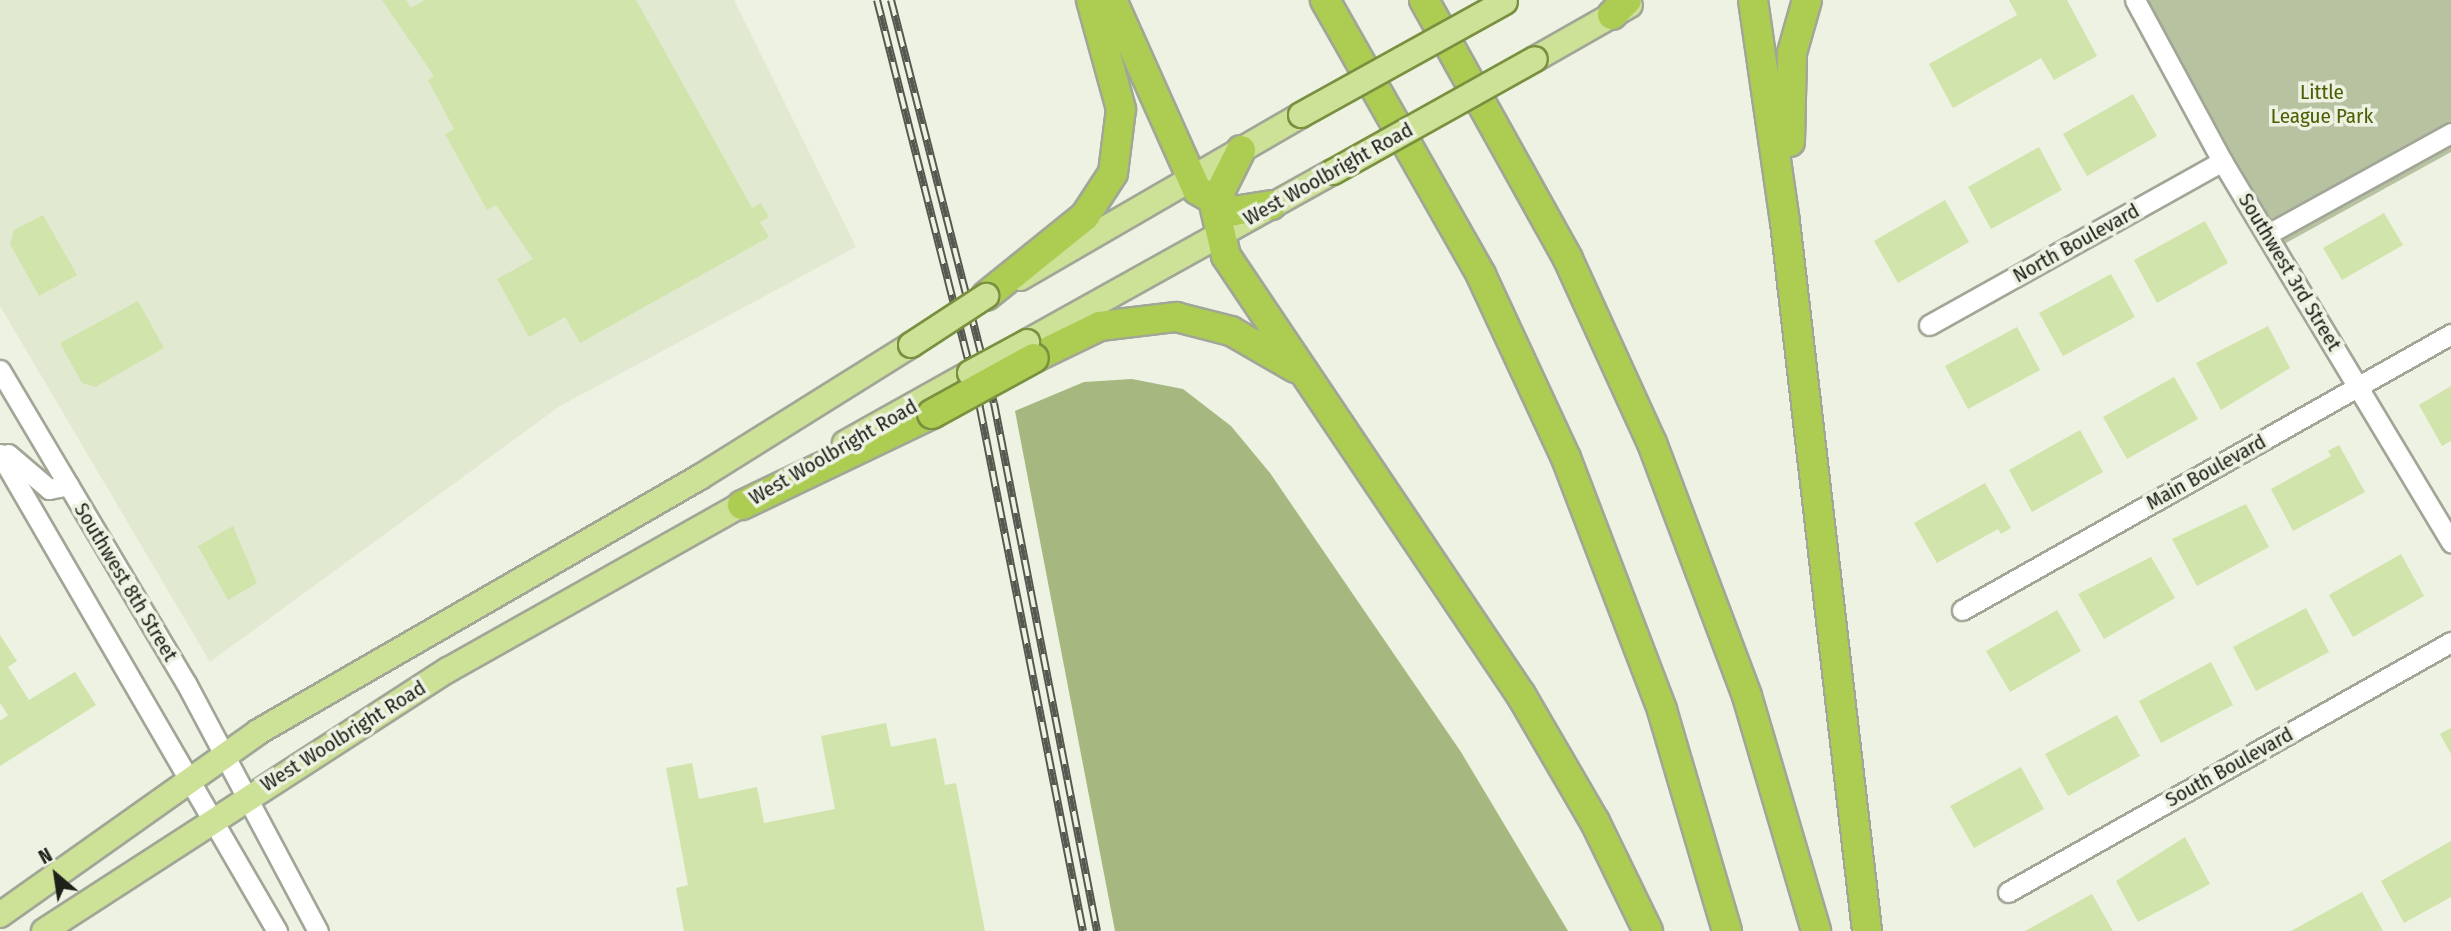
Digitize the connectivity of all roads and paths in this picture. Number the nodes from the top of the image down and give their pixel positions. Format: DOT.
graph roads {
  1 [pos="1091,0"];
  2 [pos="1112,0"];
  3 [pos="1325,0"];
  4 [pos="1424,0"];
  5 [pos="1640,0"];
  6 [pos="1753,0"];
  7 [pos="1807,0"];
  8 [pos="2135,0"];
  9 [pos="1507,1"];
  10 [pos="1619,8"];
  11 [pos="2451,133"];
  12 [pos="1241,149"];
  13 [pos="2222,161"];
  14 [pos="1189,179"];
  15 [pos="1214,204"];
  16 [pos="1272,205"];
  17 [pos="1785,222"];
  18 [pos="2268,234"];
  19 [pos="1218,236"];
  20 [pos="1017,276"];
  21 [pos="986,296"];
  22 [pos="1929,325"];
  23 [pos="2451,334"];
  24 [pos="1031,350"];
  25 [pos="0,370"];
  26 [pos="1307,376"];
  27 [pos="2359,386"];
  28 [pos="0,447"];
  29 [pos="0,454"];
  30 [pos="69,485"];
  31 [pos="742,505"];
  32 [pos="2451,542"];
  33 [pos="1962,610"];
  34 [pos="2451,642"];
  35 [pos="223,754"];
  36 [pos="190,776"];
  37 [pos="246,798"];
  38 [pos="214,818"];
  39 [pos="2008,892"];
  40 [pos="0,915"];
  41 [pos="44,931"];
  42 [pos="277,931"];
  43 [pos="318,931"];
  44 [pos="1648,931"];
  45 [pos="1727,931"];
  46 [pos="1816,931"];
  47 [pos="1867,931"];
  1 -- 20 [label="highway"];
  2 -- 14 [label="highway"];
  3 -- 45 [label="highway"];
  4 -- 46 [label="highway"];
  5 -- 10 [label="main road, West Woolbright Road"];
  6 -- 17 [label="highway"];
  7 -- 17 [label="highway"];
  8 -- 13 [label="street, Southwest 3rd Street"];
  9 -- 12 [label="main road, bridge"];
  10 -- 16 [label="main road, West Woolbright Road, bridge"];
  11 -- 18 [label="street"];
  12 -- 14 [label="main road"];
  12 -- 15 [label="highway"];
  13 -- 18 [label="street, Southwest 3rd Street"];
  13 -- 22 [label="street, North Boulevard"];
  14 -- 15 [label="highway"];
  14 -- 20 [label="main road"];
  15 -- 16 [label="highway"];
  15 -- 19 [label="highway"];
  16 -- 19 [label="main road, West Woolbright Road"];
  17 -- 47 [label="highway"];
  18 -- 27 [label="street, Southwest 3rd Street"];
  19 -- 24 [label="main road, West Woolbright Road"];
  19 -- 26 [label="highway"];
  20 -- 21 [label="highway"];
  21 -- 35 [label="main road, bridge"];
  23 -- 27 [label="street, Main Boulevard"];
  24 -- 26 [label="highway"];
  24 -- 31 [label="highway, bridge"];
  25 -- 30 [label="street, Southwest 8th Street"];
  26 -- 44 [label="highway"];
  27 -- 32 [label="street, Southwest 3rd Street"];
  27 -- 33 [label="street, Main Boulevard"];
  28 -- 30 [label="street"];
  29 -- 36 [label="street, Southwest 8th Street"];
  30 -- 35 [label="street, Southwest 8th Street"];
  31 -- 37 [label="main road, West Woolbright Road"];
  34 -- 39 [label="street, South Boulevard"];
  35 -- 36 [label="main road"];
  35 -- 37 [label="street, Southwest 8th Street"];
  36 -- 38 [label="street, Southwest 8th Street"];
  36 -- 40 [label="main road"];
  37 -- 38 [label="main road, West Woolbright Road"];
  37 -- 43 [label="street, Southwest 8th Street"];
  38 -- 41 [label="main road, West Woolbright Road"];
  38 -- 42 [label="street, Southwest 8th Street"];
}
